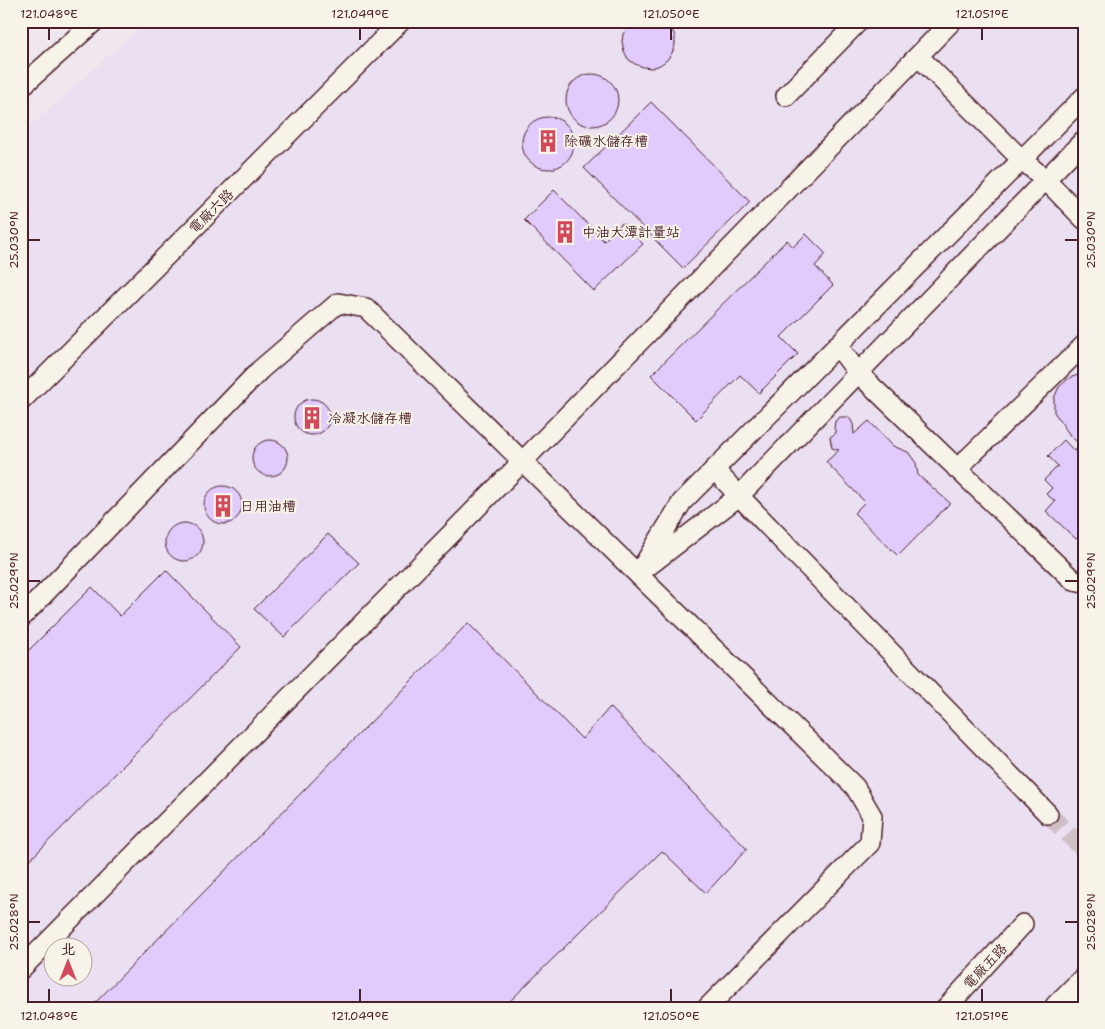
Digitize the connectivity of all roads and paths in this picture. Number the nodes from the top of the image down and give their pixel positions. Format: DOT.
graph roads {
  1 [pos="95,21"];
  2 [pos="401,21"];
  3 [pos="860,21"];
  4 [pos="952,21"];
  5 [pos="918,56"];
  6 [pos="21,87"];
  7 [pos="786,96"];
  8 [pos="1084,97"];
  9 [pos="1084,140"];
  10 [pos="1021,159"];
  11 [pos="1045,179"];
  12 [pos="1084,219"];
  13 [pos="1084,344"];
  14 [pos="837,345"];
  15 [pos="858,372"];
  16 [pos="21,401"];
  17 [pos="523,461"];
  18 [pos="714,469"];
  19 [pos="957,469"];
  20 [pos="739,496"];
  21 [pos="638,574"];
  22 [pos="1084,583"];
  23 [pos="21,618"];
  24 [pos="1048,814"];
  25 [pos="1023,924"];
  26 [pos="21,969"];
  27 [pos="1084,983"];
  28 [pos="706,1008"];
  29 [pos="946,1008"];
  30 [pos="1059,1008"];
  1 -- 6 [label="street"];
  2 -- 16 [label="street, 電廠六路"];
  3 -- 7 [label="street"];
  4 -- 5 [label="street"];
  5 -- 10 [label="street"];
  5 -- 17 [label="street"];
  8 -- 10 [label="street"];
  9 -- 11 [label="street"];
  10 -- 11 [label="street"];
  10 -- 14 [label="street"];
  11 -- 12 [label="street"];
  11 -- 15 [label="street"];
  13 -- 19 [label="street"];
  14 -- 15 [label="street"];
  14 -- 18 [label="street"];
  15 -- 19 [label="street"];
  15 -- 20 [label="street"];
  17 -- 21 [label="street"];
  17 -- 23 [label="street"];
  17 -- 26 [label="street"];
  18 -- 20 [label="street"];
  18 -- 21 [label="street"];
  19 -- 22 [label="street"];
  20 -- 21 [label="street"];
  20 -- 24 [label="street"];
  21 -- 28 [label="street"];
  25 -- 29 [label="street, 電廠五路"];
  27 -- 30 [label="main road"];
}
